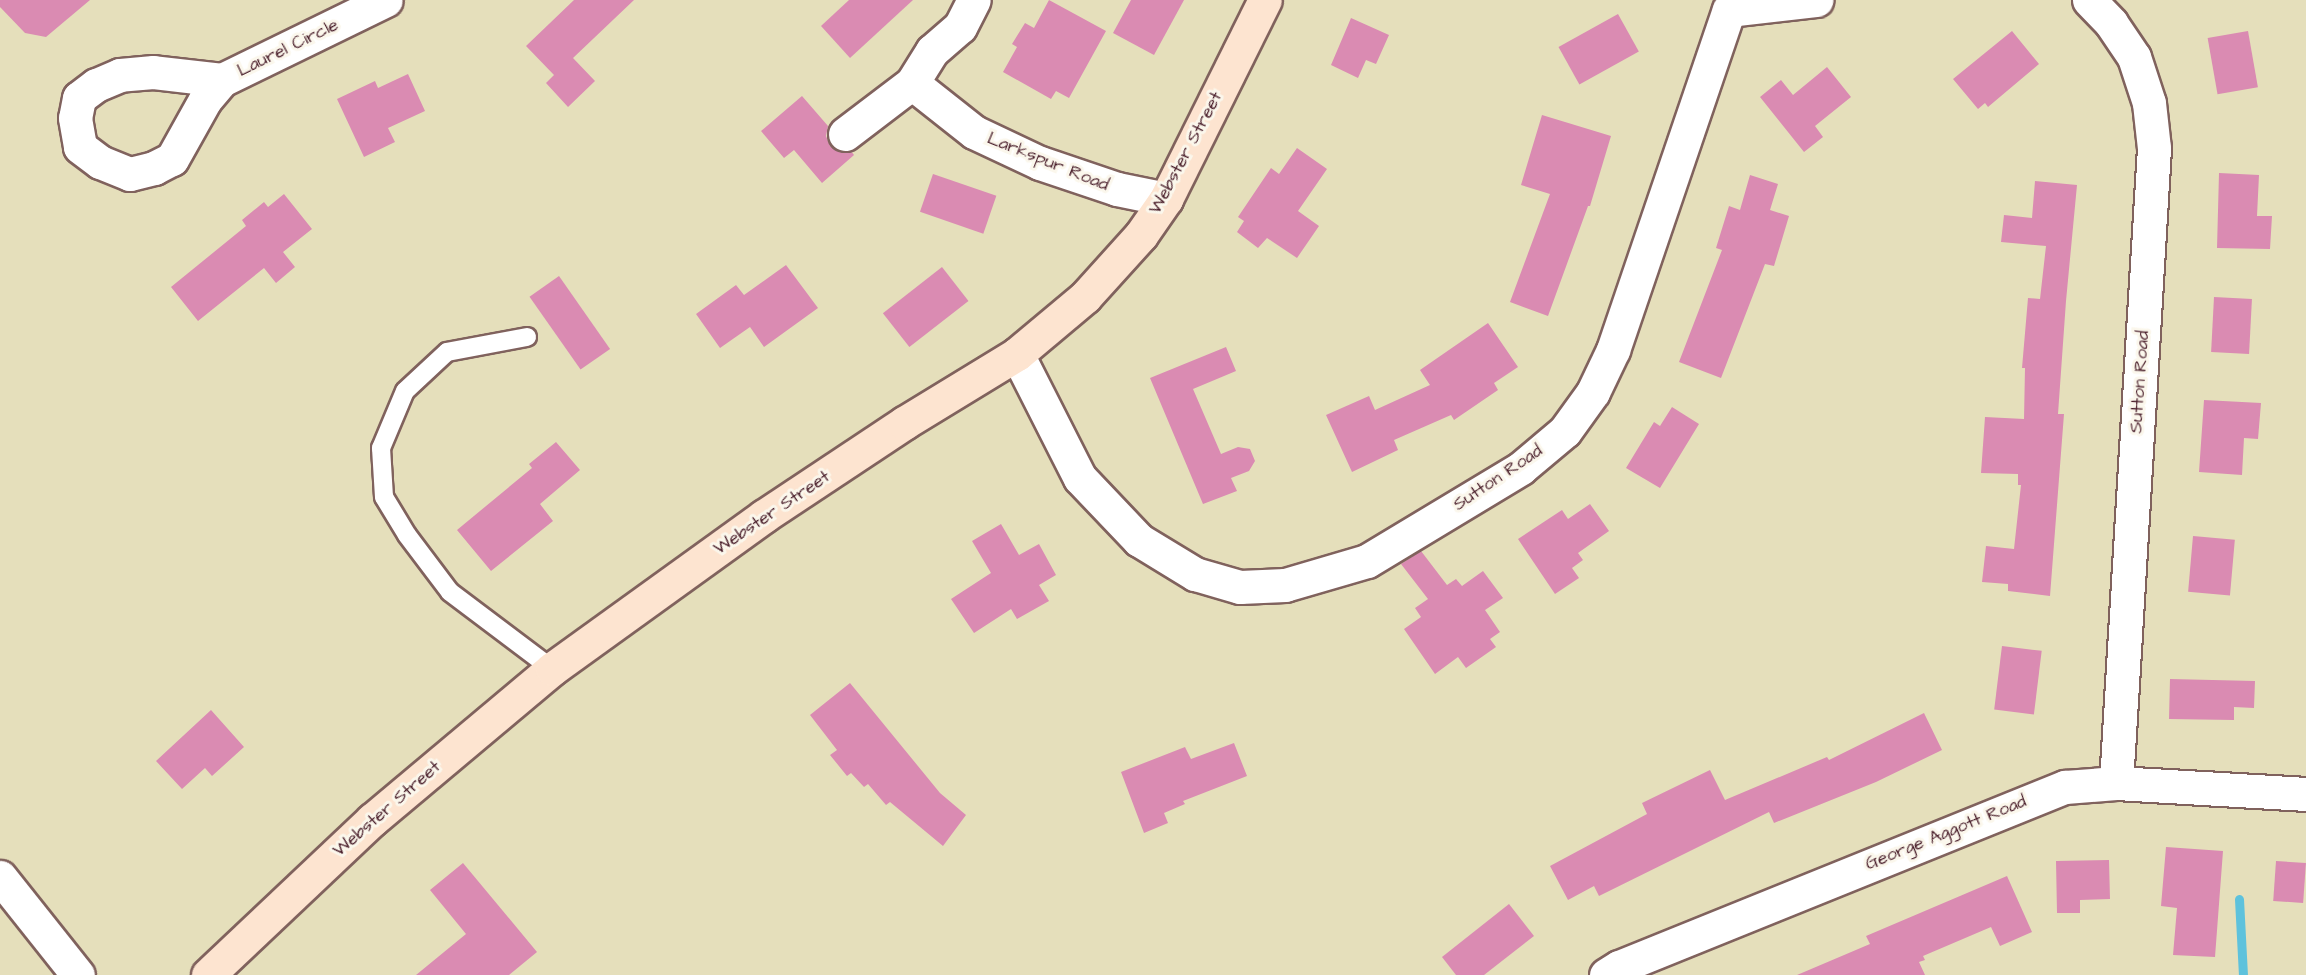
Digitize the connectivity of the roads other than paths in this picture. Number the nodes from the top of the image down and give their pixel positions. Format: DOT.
graph roads {
  1 [pos="386,0"];
  2 [pos="974,0"];
  3 [pos="1265,0"];
  4 [pos="1816,0"];
  5 [pos="2089,0"];
  6 [pos="1720,5"];
  7 [pos="222,81"];
  8 [pos="912,83"];
  9 [pos="846,134"];
  10 [pos="1166,199"];
  11 [pos="527,337"];
  12 [pos="1017,354"];
  13 [pos="552,669"];
  14 [pos="2116,783"];
  15 [pos="2306,794"];
  16 [pos="0,877"];
  17 [pos="78,975"];
  18 [pos="208,975"];
  19 [pos="1606,975"];
  1 -- 7 [label="street, Laurel Circle"];
  2 -- 8 [label="street"];
  3 -- 10 [label="street, Webster Street"];
  4 -- 6 [label="street, Sutton Road"];
  5 -- 14 [label="street, Sutton Road"];
  6 -- 12 [label="street, Sutton Road"];
  8 -- 9 [label="street"];
  8 -- 10 [label="street, Larkspur Road"];
  10 -- 12 [label="street, Webster Street"];
  11 -- 13 [label="lane"];
  12 -- 13 [label="street, Webster Street"];
  13 -- 18 [label="street, Webster Street"];
  14 -- 15 [label="street, George Aggott Road"];
  14 -- 19 [label="street, George Aggott Road"];
  16 -- 17 [label="street"];
}
